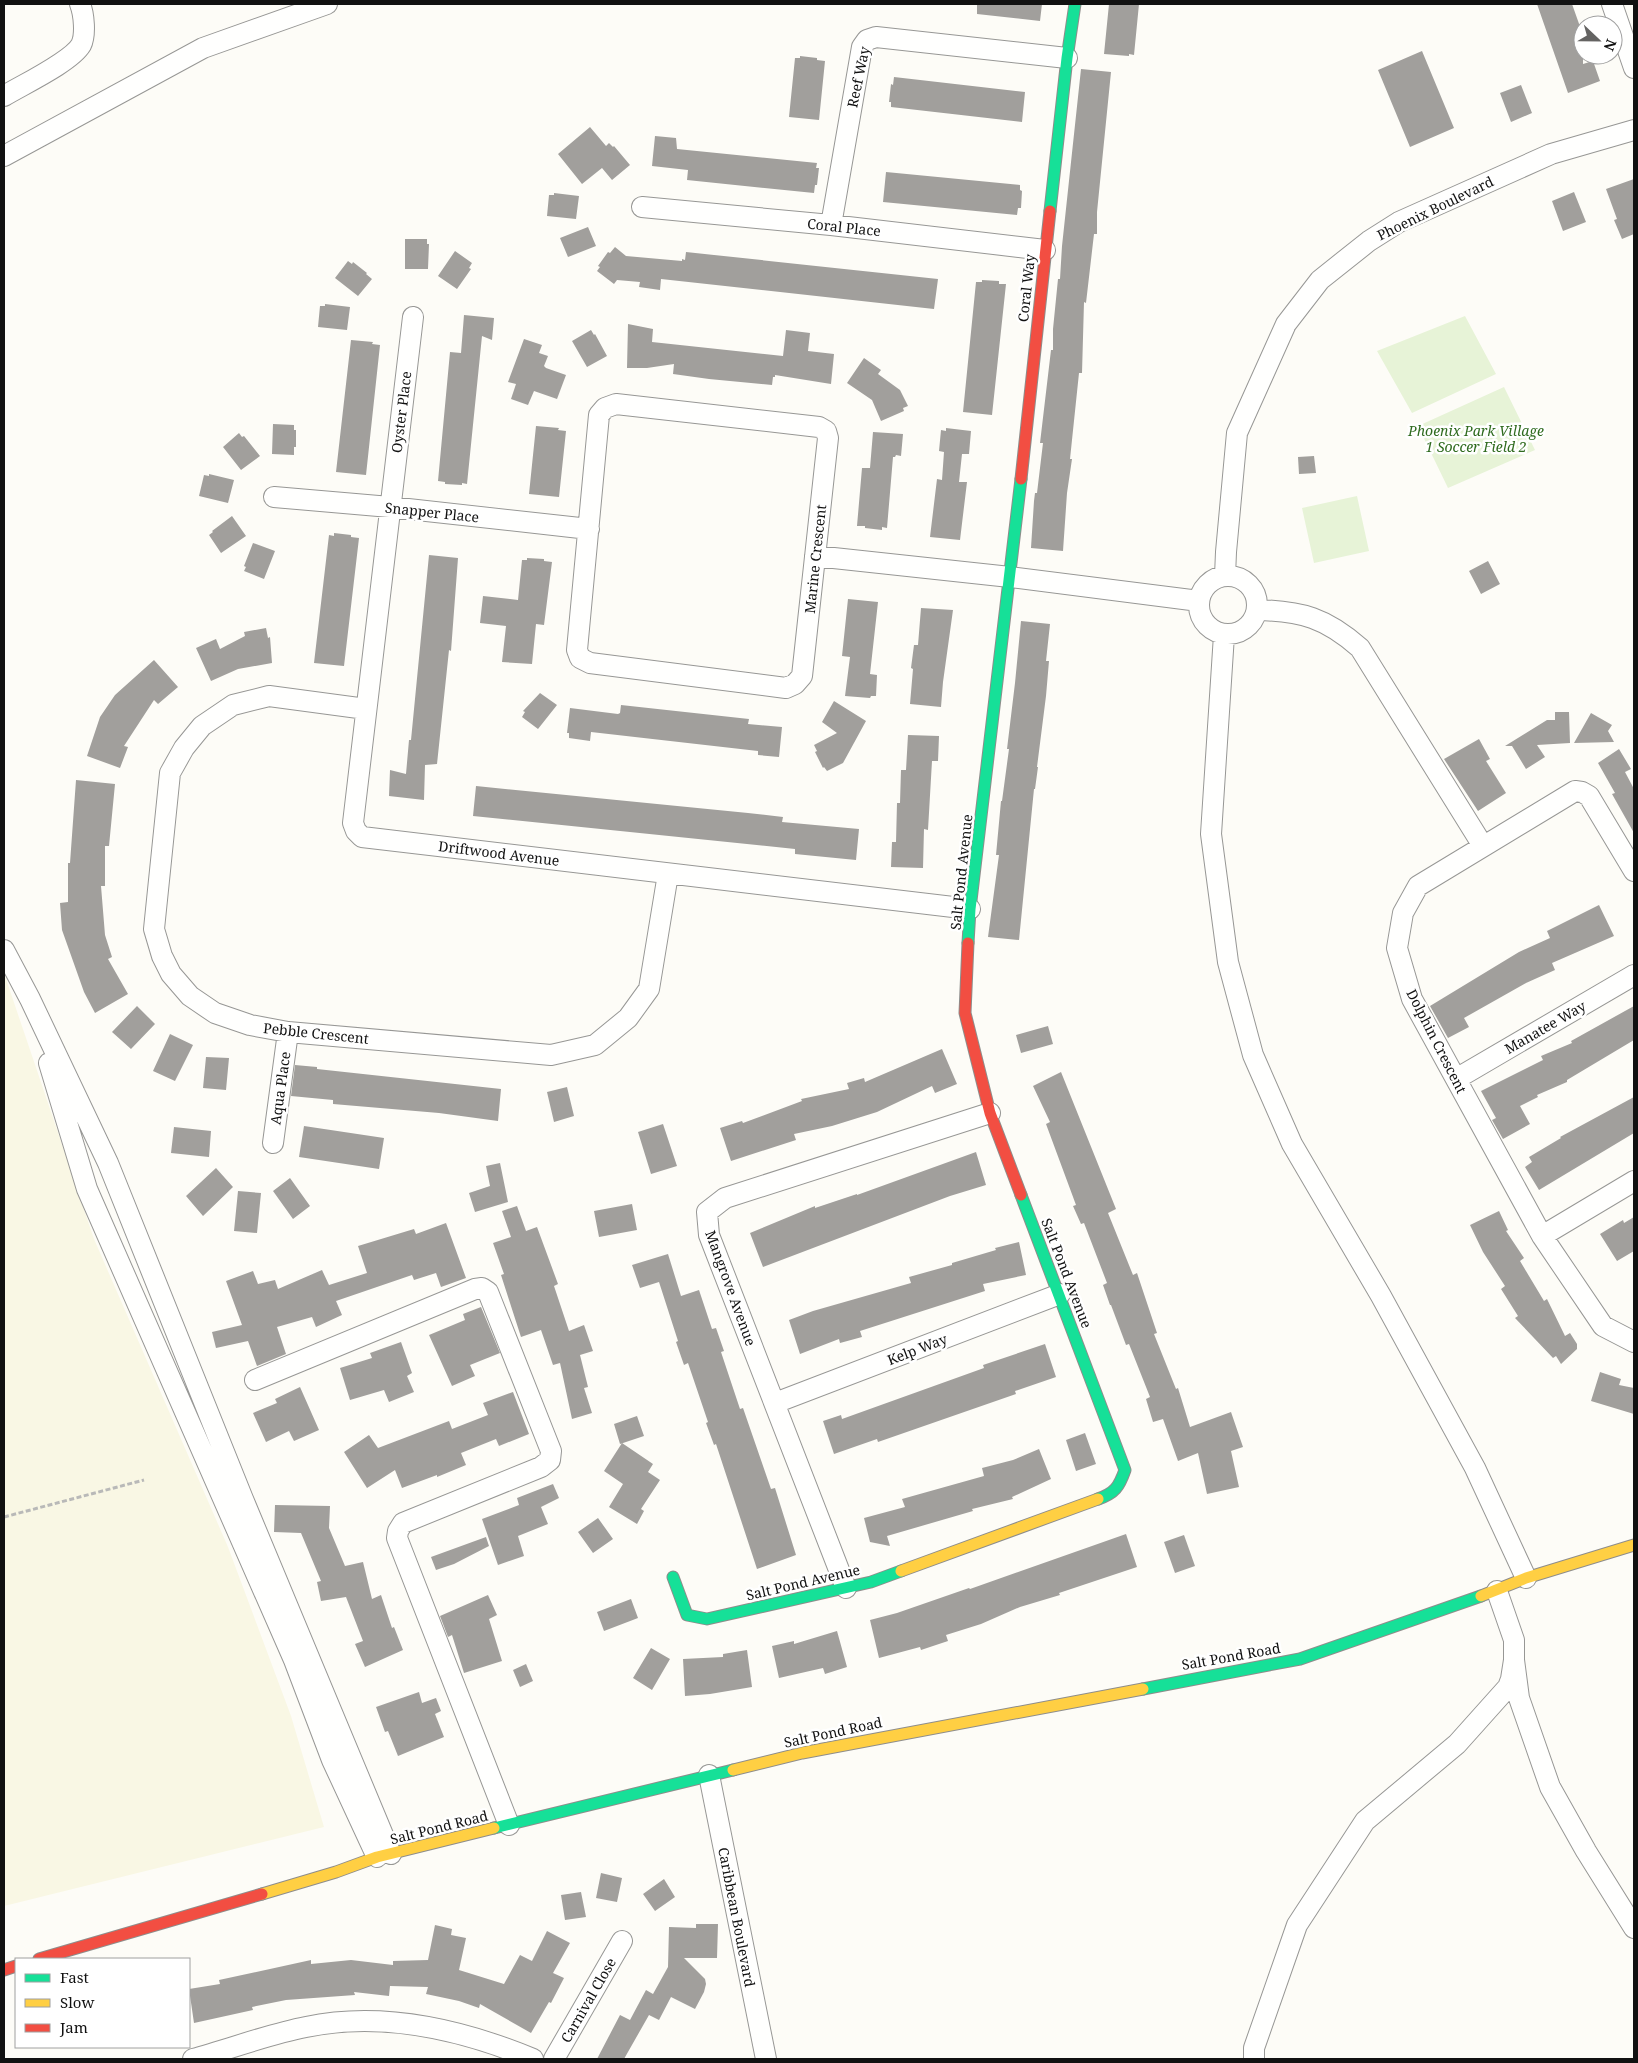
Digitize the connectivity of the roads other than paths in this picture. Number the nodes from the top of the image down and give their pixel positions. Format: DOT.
graph roads {
  1 [pos="80,4"];
  2 [pos="327,4"];
  3 [pos="1076,4"];
  4 [pos="1612,4"];
  5 [pos="1067,58"];
  6 [pos="1634,68"];
  7 [pos="4,96"];
  8 [pos="1634,130"];
  9 [pos="4,156"];
  10 [pos="642,208"];
  11 [pos="831,225"];
  12 [pos="1045,250"];
  13 [pos="413,317"];
  14 [pos="274,497"];
  15 [pos="390,507"];
  16 [pos="588,529"];
  17 [pos="815,556"];
  18 [pos="1225,576"];
  19 [pos="1010,577"];
  20 [pos="1199,601"];
  21 [pos="1257,610"];
  22 [pos="1224,634"];
  23 [pos="366,709"];
  24 [pos="1483,846"];
  25 [pos="1634,871"];
  26 [pos="668,874"];
  27 [pos="970,909"];
  28 [pos="4,950"];
  29 [pos="1634,975"];
  30 [pos="30,998"];
  31 [pos="288,1032"];
  32 [pos="1456,1078"];
  33 [pos="990,1113"];
  34 [pos="272,1143"];
  35 [pos="1634,1182"];
  36 [pos="1542,1236"];
  37 [pos="1060,1294"];
  38 [pos="1634,1342"];
  39 [pos="255,1380"];
  40 [pos="775,1403"];
  41 [pos="1634,1545"];
  42 [pos="673,1577"];
  43 [pos="1526,1578"];
  44 [pos="846,1588"];
  45 [pos="1497,1590"];
  46 [pos="1514,1660"];
  47 [pos="709,1775"];
  48 [pos="509,1825"];
  49 [pos="384,1855"];
  50 [pos="1634,1928"];
  51 [pos="622,1941"];
  52 [pos="42,1958"];
  53 [pos="193,2059"];
  54 [pos="533,2059"];
  55 [pos="554,2059"];
  56 [pos="766,2059"];
  57 [pos="1254,2059"];
  1 -- 7 [label="street"];
  2 -- 9 [label="street"];
  3 -- 5 [label="street, Coral Way"];
  4 -- 6 [label="street"];
  5 -- 11 [label="street, Reef Way"];
  5 -- 12 [label="street, Coral Way"];
  8 -- 18 [label="street, Phoenix Boulevard"];
  10 -- 11 [label="street, Coral Place"];
  11 -- 12 [label="street, Coral Place"];
  12 -- 19 [label="street, Coral Way"];
  13 -- 15 [label="street, Oyster Place"];
  14 -- 15 [label="street, Snapper Place"];
  15 -- 16 [label="street, Snapper Place"];
  15 -- 23 [label="street, Driftwood Avenue"];
  16 -- 17 [label="street, Marine Crescent"];
  16 -- 17 [label="street, Marine Crescent"];
  17 -- 19 [label="street"];
  18 -- 20 [label="street"];
  18 -- 21 [label="street"];
  19 -- 20 [label="street"];
  19 -- 27 [label="street, Salt Pond Avenue"];
  20 -- 22 [label="street"];
  21 -- 22 [label="street"];
  21 -- 24 [label="street"];
  22 -- 43 [label="street"];
  23 -- 26 [label="street, Driftwood Avenue"];
  23 -- 31 [label="street, Pebble Crescent"];
  24 -- 25 [label="street, Dolphin Crescent"];
  24 -- 32 [label="street, Dolphin Crescent"];
  26 -- 27 [label="street, Driftwood Avenue"];
  26 -- 31 [label="street, Pebble Crescent"];
  27 -- 33 [label="street, Salt Pond Avenue"];
  28 -- 30 [label="street"];
  29 -- 32 [label="street, Manatee Way"];
  30 -- 49 [label="street"];
  30 -- 49 [label="street"];
  31 -- 34 [label="street, Aqua Place"];
  32 -- 36 [label="street, Dolphin Crescent"];
  33 -- 37 [label="street, Salt Pond Avenue"];
  33 -- 40 [label="street, Mangrove Avenue"];
  35 -- 36 [label="street"];
  36 -- 38 [label="street, Dolphin Crescent"];
  37 -- 40 [label="street, Kelp Way"];
  37 -- 44 [label="street, Salt Pond Avenue"];
  39 -- 48 [label="street"];
  40 -- 44 [label="street, Mangrove Avenue"];
  41 -- 43 [label="street, Salt Pond Road"];
  42 -- 44 [label="street, Salt Pond Avenue"];
  43 -- 45 [label="street, Salt Pond Road"];
  45 -- 46 [label="street"];
  45 -- 47 [label="street, Salt Pond Road"];
  46 -- 50 [label="street"];
  46 -- 57 [label="street"];
  47 -- 48 [label="street, Salt Pond Road"];
  47 -- 56 [label="street, Caribbean Boulevard"];
  48 -- 49 [label="street, Salt Pond Road"];
  49 -- 52 [label="street, Salt Pond Road"];
  51 -- 55 [label="street, Carnival Close"];
  53 -- 54 [label="street"];
}
